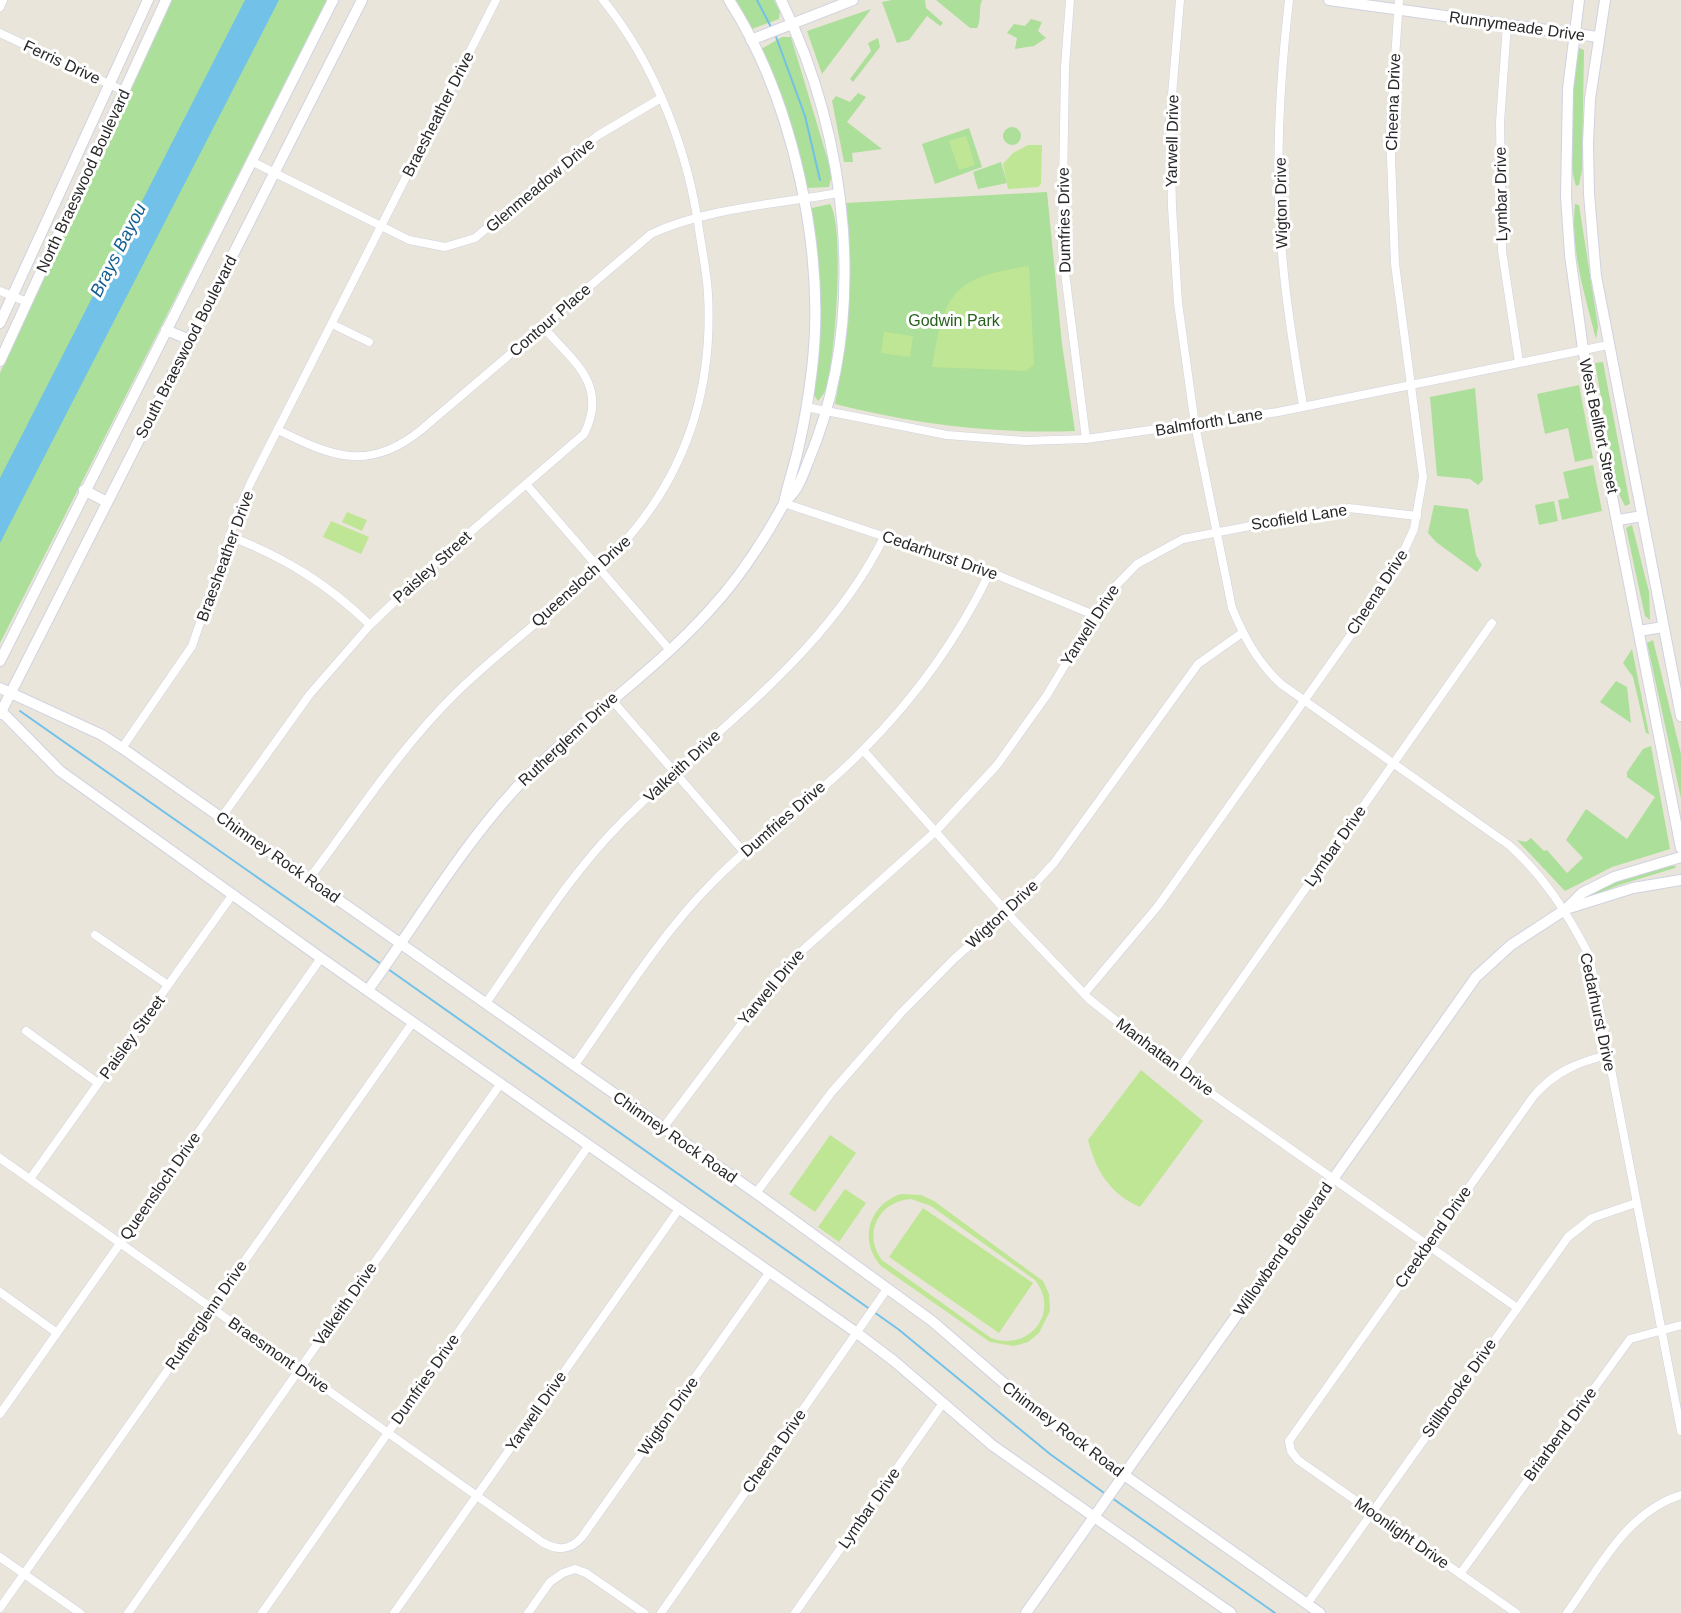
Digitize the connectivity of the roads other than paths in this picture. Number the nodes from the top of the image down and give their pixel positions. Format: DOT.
graph roads {
  1 [pos="3,0"];
  2 [pos="148,0"];
  3 [pos="166,0"];
  4 [pos="333,0"];
  5 [pos="362,0"];
  6 [pos="496,0"];
  7 [pos="603,0"];
  8 [pos="729,0"];
  9 [pos="781,0"];
  10 [pos="852,0"];
  11 [pos="1070,0"];
  12 [pos="1180,0"];
  13 [pos="1289,0"];
  14 [pos="1329,0"];
  15 [pos="1579,0"];
  16 [pos="1605,0"];
  17 [pos="1398,5"];
  18 [pos="0,7"];
  19 [pos="792,23"];
  20 [pos="1507,26"];
  21 [pos="0,33"];
  22 [pos="1575,33"];
  23 [pos="1598,37"];
  24 [pos="751,40"];
  25 [pos="109,84"];
  26 [pos="124,92"];
  27 [pos="661,98"];
  28 [pos="251,161"];
  29 [pos="275,172"];
  30 [pos="838,193"];
  31 [pos="1588,194"];
  32 [pos="1566,196"];
  33 [pos="804,199"];
  34 [pos="698,217"];
  35 [pos="381,226"];
  36 [pos="0,291"];
  37 [pos="12,297"];
  38 [pos="27,302"];
  39 [pos="0,323"];
  40 [pos="332,324"];
  41 [pos="543,327"];
  42 [pos="166,330"];
  43 [pos="190,340"];
  44 [pos="369,342"];
  45 [pos="1608,345"];
  46 [pos="1583,349"];
  47 [pos="0,361"];
  48 [pos="1519,362"];
  49 [pos="1408,384"];
  50 [pos="1303,405"];
  51 [pos="806,406"];
  52 [pos="825,410"];
  53 [pos="1195,425"];
  54 [pos="278,430"];
  55 [pos="1086,439"];
  56 [pos="526,484"];
  57 [pos="84,490"];
  58 [pos="107,502"];
  59 [pos="784,503"];
  60 [pos="1417,516"];
  61 [pos="1642,516"];
  62 [pos="1618,520"];
  63 [pos="1216,532"];
  64 [pos="229,536"];
  65 [pos="885,536"];
  66 [pos="598,569"];
  67 [pos="990,572"];
  68 [pos="1094,615"];
  69 [pos="1492,623"];
  70 [pos="370,625"];
  71 [pos="1663,627"];
  72 [pos="1639,631"];
  73 [pos="1242,633"];
  74 [pos="669,650"];
  75 [pos="0,661"];
  76 [pos="4,691"];
  77 [pos="610,699"];
  78 [pos="1304,699"];
  79 [pos="0,712"];
  80 [pos="1681,716"];
  81 [pos="122,748"];
  82 [pos="863,750"];
  83 [pos="1394,762"];
  84 [pos="675,773"];
  85 [pos="221,818"];
  86 [pos="936,831"];
  87 [pos="1681,848"];
  88 [pos="744,852"];
  89 [pos="1681,857"];
  90 [pos="309,879"];
  91 [pos="1681,880"];
  92 [pos="233,894"];
  93 [pos="1566,909"];
  94 [pos="1007,912"];
  95 [pos="95,935"];
  96 [pos="401,944"];
  97 [pos="321,958"];
  98 [pos="168,985"];
  99 [pos="368,990"];
  100 [pos="1084,994"];
  101 [pos="486,1003"];
  102 [pos="413,1022"];
  103 [pos="26,1031"];
  104 [pos="1607,1055"];
  105 [pos="574,1066"];
  106 [pos="1178,1070"];
  107 [pos="98,1083"];
  108 [pos="501,1083"];
  109 [pos="663,1128"];
  110 [pos="589,1145"];
  111 [pos="0,1158"];
  112 [pos="1333,1177"];
  113 [pos="30,1179"];
  114 [pos="756,1193"];
  115 [pos="1636,1203"];
  116 [pos="679,1209"];
  117 [pos="120,1243"];
  118 [pos="1427,1244"];
  119 [pos="769,1273"];
  120 [pos="887,1289"];
  121 [pos="0,1292"];
  122 [pos="211,1307"];
  123 [pos="1516,1307"];
  124 [pos="1681,1325"];
  125 [pos="1661,1329"];
  126 [pos="57,1333"];
  127 [pos="857,1333"];
  128 [pos="299,1369"];
  129 [pos="943,1403"];
  130 [pos="0,1414"];
  131 [pos="1681,1431"];
  132 [pos="388,1432"];
  133 [pos="1291,1451"];
  134 [pos="1124,1475"];
  135 [pos="477,1495"];
  136 [pos="1681,1495"];
  137 [pos="1372,1512"];
  138 [pos="1093,1517"];
  139 [pos="559,1549"];
  140 [pos="0,1557"];
  141 [pos="24,1574"];
  142 [pos="1460,1574"];
  143 [pos="1307,1604"];
  144 [pos="0,1608"];
  145 [pos="80,1613"];
  146 [pos="128,1613"];
  147 [pos="262,1613"];
  148 [pos="394,1613"];
  149 [pos="528,1613"];
  150 [pos="644,1613"];
  151 [pos="661,1613"];
  152 [pos="795,1613"];
  153 [pos="1026,1613"];
  154 [pos="1231,1613"];
  155 [pos="1320,1613"];
  156 [pos="1516,1613"];
  157 [pos="1567,1613"];
  1 -- 18 [label="street"];
  2 -- 25 [label="main road, North Braeswood Boulevard"];
  3 -- 26 [label="main road, North Braeswood Boulevard"];
  4 -- 28 [label="main road, South Braeswood Boulevard"];
  5 -- 29 [label="main road, South Braeswood Boulevard"];
  6 -- 35 [label="street, Braesheather Drive"];
  7 -- 27 [label="street"];
  8 -- 24 [label="main road, Rutherglenn Drive"];
  9 -- 19 [label="main road, Rutherglenn Drive"];
  10 -- 19 [label="main road"];
  11 -- 55 [label="street, Dumfries Drive"];
  12 -- 53 [label="street, Yarwell Drive"];
  13 -- 50 [label="street, Wigton Drive"];
  14 -- 17 [label="main road, Runnymeade Drive"];
  15 -- 22 [label="main road, West Bellfort Street"];
  16 -- 23 [label="main road, West Bellfort Street"];
  17 -- 20 [label="main road, Runnymeade Drive"];
  17 -- 49 [label="street, Cheena Drive"];
  19 -- 24 [label="main road"];
  19 -- 30 [label="main road, Rutherglenn Drive"];
  20 -- 22 [label="main road, Runnymeade Drive"];
  20 -- 48 [label="street, Lymbar Drive"];
  21 -- 25 [label="street, Ferris Drive"];
  22 -- 23 [label="main road, Runnymeade Drive"];
  22 -- 32 [label="main road, West Bellfort Street"];
  23 -- 31 [label="main road, West Bellfort Street"];
  24 -- 33 [label="main road, Rutherglenn Drive"];
  25 -- 26 [label="street, Ferris Drive"];
  25 -- 37 [label="main road, North Braeswood Boulevard"];
  26 -- 38 [label="main road, North Braeswood Boulevard"];
  27 -- 34 [label="street"];
  27 -- 35 [label="street, Glenmeadow Drive"];
  28 -- 29 [label="street, Glenmeadow Drive"];
  28 -- 42 [label="main road, South Braeswood Boulevard"];
  29 -- 35 [label="street, Glenmeadow Drive"];
  29 -- 43 [label="main road, South Braeswood Boulevard"];
  30 -- 33 [label="street, Contour Place"];
  30 -- 52 [label="main road, Rutherglenn Drive"];
  31 -- 32 [label="main road"];
  31 -- 45 [label="main road, West Bellfort Street"];
  32 -- 46 [label="main road, West Bellfort Street"];
  33 -- 34 [label="street, Contour Place"];
  33 -- 51 [label="main road, Rutherglenn Drive"];
  34 -- 41 [label="street, Contour Place"];
  34 -- 66 [label="street, Queensloch Drive"];
  35 -- 40 [label="street, Braesheather Drive"];
  36 -- 37 [label="street"];
  37 -- 38 [label="street"];
  37 -- 39 [label="main road, North Braeswood Boulevard"];
  38 -- 47 [label="main road, North Braeswood Boulevard"];
  40 -- 44 [label="street"];
  40 -- 54 [label="street, Braesheather Drive"];
  41 -- 54 [label="street, Contour Place"];
  41 -- 56 [label="street, Paisley Street"];
  42 -- 43 [label="main road"];
  42 -- 57 [label="main road, South Braeswood Boulevard"];
  43 -- 58 [label="main road, South Braeswood Boulevard"];
  45 -- 46 [label="street, Balmforth Lane"];
  45 -- 61 [label="main road, West Bellfort Street"];
  46 -- 48 [label="street, Balmforth Lane"];
  46 -- 62 [label="main road, West Bellfort Street"];
  48 -- 49 [label="street, Balmforth Lane"];
  49 -- 50 [label="street, Balmforth Lane"];
  49 -- 60 [label="street, Cheena Drive"];
  50 -- 53 [label="street, Balmforth Lane"];
  51 -- 52 [label="street, Balmforth Lane"];
  51 -- 59 [label="main road, Rutherglenn Drive"];
  52 -- 55 [label="street, Balmforth Lane"];
  52 -- 59 [label="main road, Rutherglenn Drive"];
  53 -- 55 [label="street, Balmforth Lane"];
  53 -- 63 [label="street, Yarwell Drive"];
  54 -- 64 [label="street, Braesheather Drive"];
  56 -- 66 [label="street"];
  56 -- 70 [label="street, Paisley Street"];
  57 -- 58 [label="main road"];
  57 -- 75 [label="main road, South Braeswood Boulevard"];
  58 -- 76 [label="main road, South Braeswood Boulevard"];
  59 -- 65 [label="street, Cedarhurst Drive"];
  59 -- 74 [label="main road, Rutherglenn Drive"];
  60 -- 63 [label="street, Scofield Lane"];
  60 -- 78 [label="street, Cheena Drive"];
  61 -- 62 [label="main road"];
  61 -- 71 [label="main road, West Bellfort Street"];
  62 -- 72 [label="main road, West Bellfort Street"];
  63 -- 68 [label="street, Yarwell Drive"];
  63 -- 73 [label="street, Cedarhurst Drive"];
  64 -- 70 [label="street"];
  64 -- 81 [label="street, Braesheather Drive"];
  65 -- 67 [label="street, Cedarhurst Drive"];
  65 -- 84 [label="street, Valkeith Drive"];
  66 -- 74 [label="street"];
  66 -- 90 [label="street, Queensloch Drive"];
  67 -- 68 [label="street, Cedarhurst Drive"];
  67 -- 82 [label="street, Dumfries Drive"];
  68 -- 86 [label="street, Yarwell Drive"];
  69 -- 83 [label="street, Lymbar Drive"];
  70 -- 85 [label="street, Paisley Street"];
  71 -- 72 [label="main road"];
  71 -- 80 [label="main road, West Bellfort Street"];
  72 -- 87 [label="main road, West Bellfort Street"];
  73 -- 78 [label="street, Cedarhurst Drive"];
  73 -- 94 [label="street, Wigton Drive"];
  74 -- 77 [label="main road, Rutherglenn Drive"];
  76 -- 79 [label="main road, South Braeswood Boulevard"];
  76 -- 81 [label="main road, Chimney Rock Road"];
  77 -- 84 [label="street"];
  77 -- 96 [label="main road, Rutherglenn Drive"];
  78 -- 83 [label="street, Cedarhurst Drive"];
  78 -- 100 [label="street, Cheena Drive"];
  79 -- 92 [label="main road"];
  81 -- 85 [label="main road, Chimney Rock Road"];
  82 -- 86 [label="street, Manhattan Drive"];
  82 -- 88 [label="street, Dumfries Drive"];
  83 -- 93 [label="street, Cedarhurst Drive"];
  83 -- 106 [label="street, Lymbar Drive"];
  84 -- 88 [label="street"];
  84 -- 101 [label="street, Valkeith Drive"];
  85 -- 90 [label="main road, Chimney Rock Road"];
  86 -- 94 [label="street, Manhattan Drive"];
  86 -- 109 [label="street, Yarwell Drive"];
  88 -- 105 [label="street, Dumfries Drive"];
  89 -- 93 [label="main road, Willowbend Boulevard"];
  90 -- 96 [label="main road, Chimney Rock Road"];
  91 -- 93 [label="main road, Willowbend Boulevard"];
  92 -- 97 [label="main road"];
  92 -- 98 [label="street, Paisley Street"];
  93 -- 104 [label="street, Cedarhurst Drive"];
  93 -- 112 [label="main road, Willowbend Boulevard"];
  94 -- 100 [label="street, Manhattan Drive"];
  94 -- 114 [label="street, Wigton Drive"];
  95 -- 98 [label="street"];
  96 -- 99 [label="main road, Rutherglenn Drive"];
  96 -- 101 [label="main road, Chimney Rock Road"];
  97 -- 99 [label="main road"];
  97 -- 117 [label="street, Queensloch Drive"];
  98 -- 107 [label="street, Paisley Street"];
  99 -- 102 [label="main road"];
  100 -- 106 [label="street, Manhattan Drive"];
  101 -- 105 [label="main road, Chimney Rock Road"];
  102 -- 108 [label="main road"];
  102 -- 122 [label="street, Rutherglenn Drive"];
  103 -- 107 [label="street"];
  104 -- 115 [label="street, Cedarhurst Drive"];
  104 -- 118 [label="street, Creekbend Drive"];
  105 -- 109 [label="main road, Chimney Rock Road"];
  106 -- 112 [label="street, Manhattan Drive"];
  107 -- 113 [label="street, Paisley Street"];
  108 -- 110 [label="main road"];
  108 -- 128 [label="street, Valkeith Drive"];
  109 -- 114 [label="main road, Chimney Rock Road"];
  110 -- 116 [label="main road"];
  110 -- 132 [label="street, Dumfries Drive"];
  111 -- 113 [label="street, Braesmont Drive"];
  112 -- 118 [label="street, Manhattan Drive"];
  112 -- 134 [label="main road, Willowbend Boulevard"];
  113 -- 117 [label="street, Braesmont Drive"];
  114 -- 120 [label="main road, Chimney Rock Road"];
  115 -- 123 [label="street, Stillbrooke Drive"];
  115 -- 125 [label="street, Cedarhurst Drive"];
  116 -- 119 [label="main road"];
  116 -- 135 [label="street, Yarwell Drive"];
  117 -- 122 [label="street, Braesmont Drive"];
  117 -- 126 [label="street, Queensloch Drive"];
  118 -- 123 [label="street, Manhattan Drive"];
  118 -- 133 [label="street, Creekbend Drive"];
  119 -- 127 [label="main road"];
  119 -- 139 [label="street, Wigton Drive"];
  120 -- 127 [label="street, Cheena Drive"];
  120 -- 134 [label="main road, Chimney Rock Road"];
  121 -- 126 [label="street"];
  122 -- 128 [label="street, Braesmont Drive"];
  122 -- 141 [label="street, Rutherglenn Drive"];
  123 -- 137 [label="street, Stillbrooke Drive"];
  124 -- 125 [label="street, Briarbend Drive"];
  125 -- 131 [label="street, Cedarhurst Drive"];
  125 -- 142 [label="street, Briarbend Drive"];
  126 -- 130 [label="street, Queensloch Drive"];
  127 -- 129 [label="main road"];
  127 -- 151 [label="street, Cheena Drive"];
  128 -- 132 [label="street, Braesmont Drive"];
  128 -- 146 [label="street, Valkeith Drive"];
  129 -- 138 [label="main road"];
  129 -- 152 [label="street, Lymbar Drive"];
  132 -- 135 [label="street, Braesmont Drive"];
  132 -- 147 [label="street, Dumfries Drive"];
  133 -- 137 [label="street, Moonlight Drive"];
  134 -- 138 [label="main road, Willowbend Boulevard"];
  134 -- 143 [label="main road, Chimney Rock Road"];
  135 -- 139 [label="street, Braesmont Drive"];
  135 -- 148 [label="street, Yarwell Drive"];
  136 -- 157 [label="street"];
  137 -- 142 [label="street, Moonlight Drive"];
  137 -- 143 [label="street, Stillbrooke Drive"];
  138 -- 153 [label="main road, Willowbend Boulevard"];
  138 -- 154 [label="main road"];
  140 -- 141 [label="street"];
  141 -- 144 [label="street, Rutherglenn Drive"];
  141 -- 145 [label="street"];
  142 -- 156 [label="street, Moonlight Drive"];
  143 -- 155 [label="main road, Chimney Rock Road"];
  149 -- 150 [label="street"];
}
